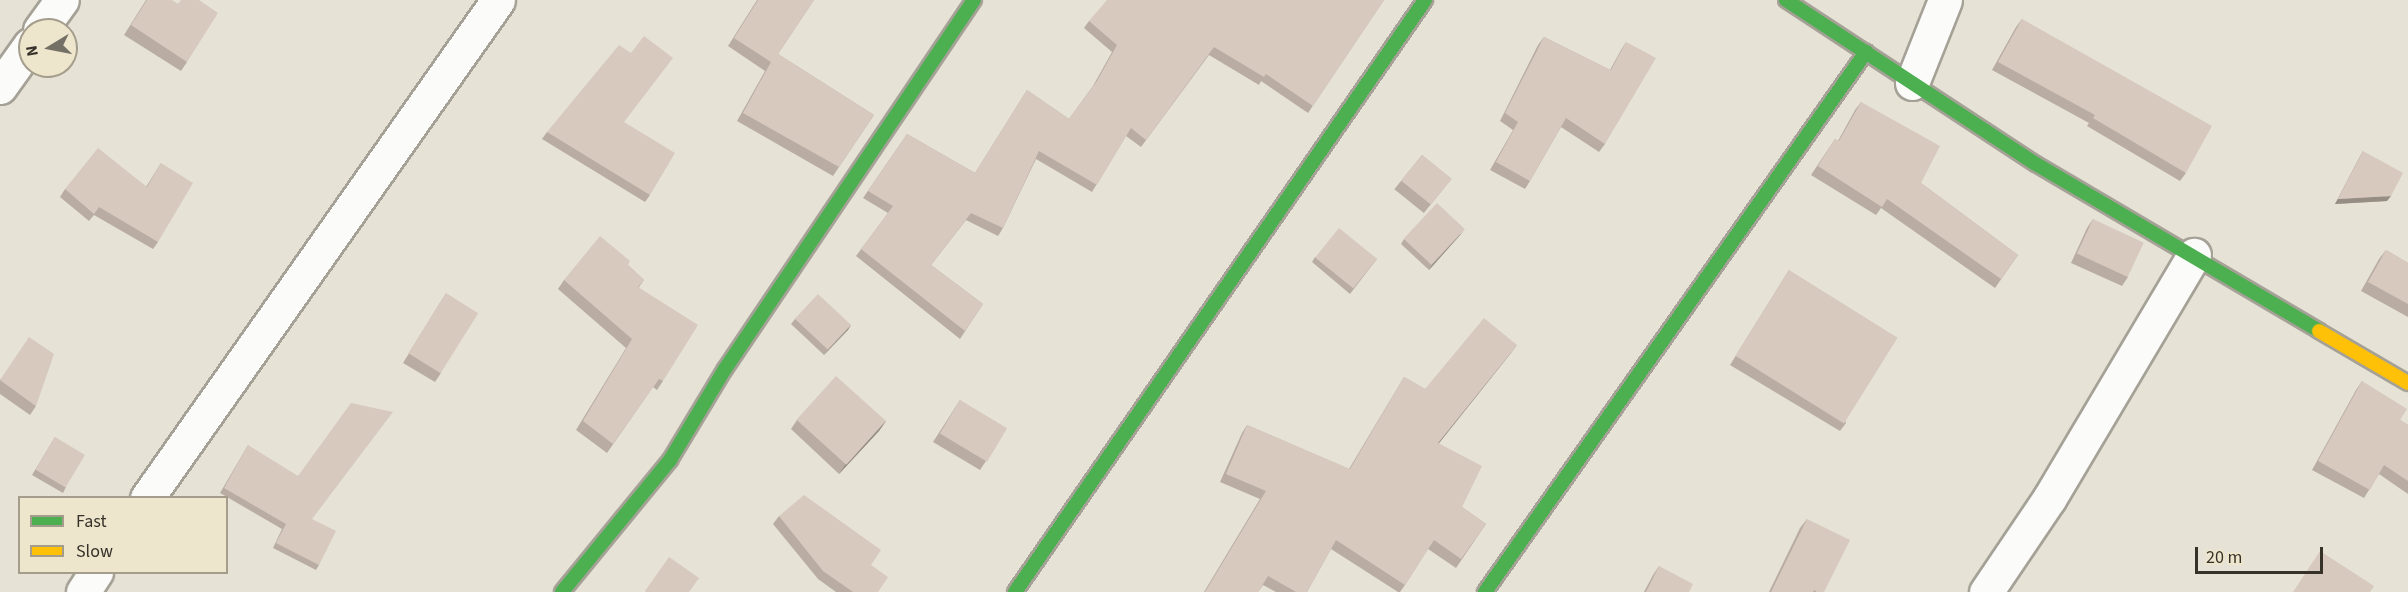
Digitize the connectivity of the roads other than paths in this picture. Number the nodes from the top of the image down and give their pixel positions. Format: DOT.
graph roads {
  1 [pos="62,0"];
  2 [pos="498,0"];
  3 [pos="974,0"];
  4 [pos="1425,0"];
  5 [pos="1786,0"];
  6 [pos="1945,0"];
  7 [pos="49,18"];
  8 [pos="1866,52"];
  9 [pos="18,62"];
  10 [pos="1912,83"];
  11 [pos="0,87"];
  12 [pos="2194,255"];
  13 [pos="2408,383"];
  14 [pos="148,496"];
  15 [pos="95,574"];
  16 [pos="83,592"];
  17 [pos="562,592"];
  18 [pos="1015,592"];
  19 [pos="1485,592"];
  20 [pos="1986,592"];
  1 -- 7 [label="street"];
  2 -- 14 [label="street"];
  3 -- 17 [label="street"];
  4 -- 18 [label="street"];
  5 -- 8 [label="street"];
  6 -- 10 [label="street"];
  8 -- 10 [label="street"];
  8 -- 19 [label="street"];
  9 -- 11 [label="street"];
  10 -- 12 [label="street"];
  12 -- 13 [label="street"];
  12 -- 20 [label="street"];
  15 -- 16 [label="street"];
}
